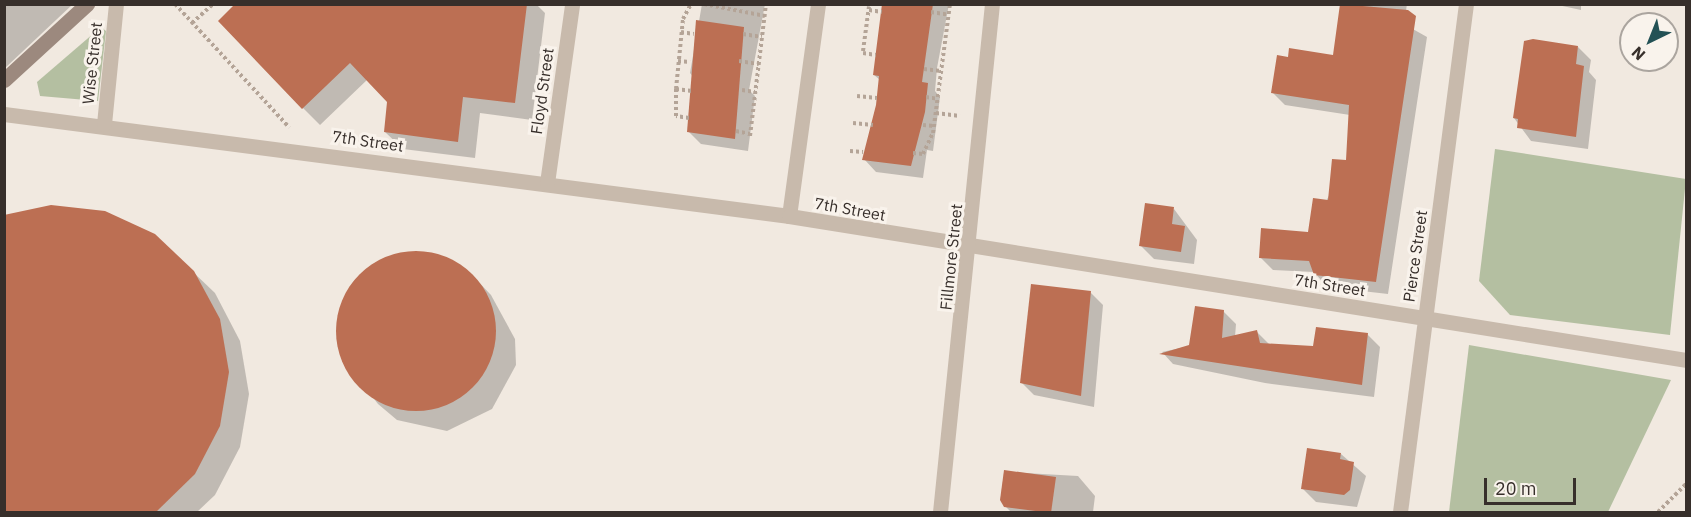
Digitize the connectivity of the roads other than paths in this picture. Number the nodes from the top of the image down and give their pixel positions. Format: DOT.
graph roads {
  1 [pos="87,4"];
  2 [pos="116,4"];
  3 [pos="572,4"];
  4 [pos="818,4"];
  5 [pos="992,4"];
  6 [pos="1466,4"];
  7 [pos="4,80"];
  8 [pos="4,114"];
  9 [pos="104,124"];
  10 [pos="547,183"];
  11 [pos="789,216"];
  12 [pos="971,248"];
  13 [pos="1425,318"];
  14 [pos="1686,360"];
  15 [pos="940,513"];
  16 [pos="1400,513"];
  1 -- 7 [label="main road"];
  2 -- 9 [label="street, Wise Street"];
  3 -- 10 [label="street, Floyd Street"];
  4 -- 11 [label="street"];
  5 -- 12 [label="street, Fillmore Street"];
  6 -- 13 [label="street, Pierce Street"];
  8 -- 9 [label="street, 7th Street"];
  9 -- 10 [label="street, 7th Street"];
  10 -- 11 [label="street, 7th Street"];
  11 -- 12 [label="street, 7th Street"];
  12 -- 13 [label="street, 7th Street"];
  12 -- 15 [label="street, Fillmore Street"];
  13 -- 14 [label="street, 7th Street"];
  13 -- 16 [label="street, Pierce Street"];
}
